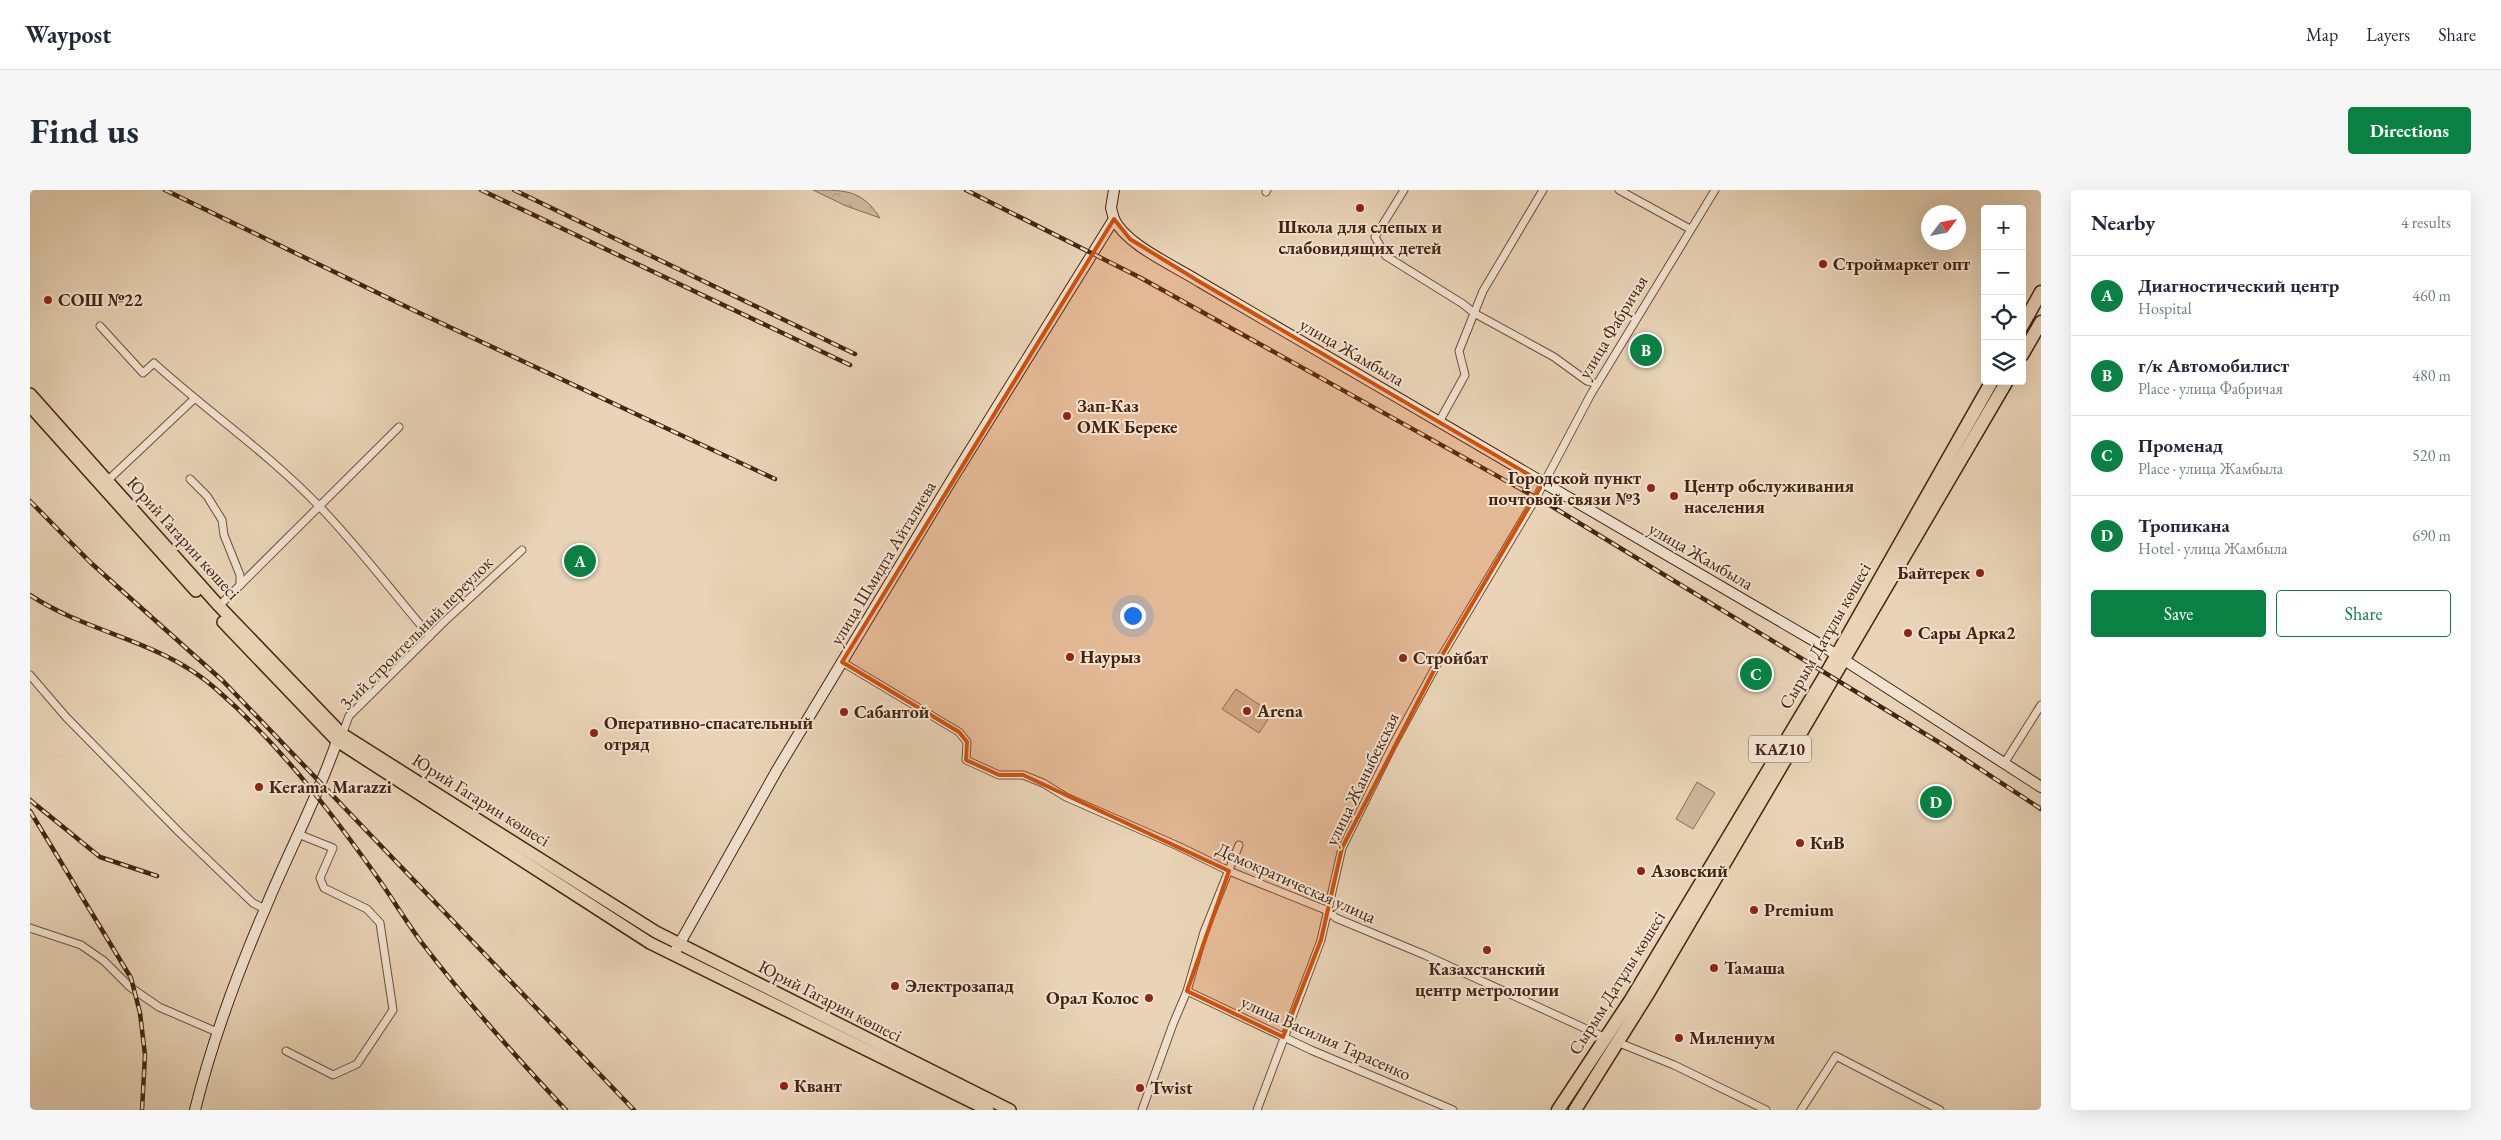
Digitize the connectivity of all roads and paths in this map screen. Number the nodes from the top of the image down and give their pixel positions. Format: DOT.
graph roads {
  1 [pos="1114,190"];
  2 [pos="1404,190"];
  3 [pos="1543,190"];
  4 [pos="1619,190"];
  5 [pos="1715,190"];
  6 [pos="1114,219"];
  7 [pos="1690,229"];
  8 [pos="2041,292"];
  9 [pos="1474,313"];
  10 [pos="2026,319"];
  11 [pos="2041,322"];
  12 [pos="100,326"];
  13 [pos="2026,348"];
  14 [pos="1597,384"];
  15 [pos="1990,385"];
  16 [pos="2005,385"];
  17 [pos="30,394"];
  18 [pos="194,399"];
  19 [pos="30,406"];
  20 [pos="1439,422"];
  21 [pos="399,427"];
  22 [pos="190,479"];
  23 [pos="105,483"];
  24 [pos="1544,483"];
  25 [pos="318,505"];
  26 [pos="522,550"];
  27 [pos="240,585"];
  28 [pos="219,606"];
  29 [pos="430,636"];
  30 [pos="1839,658"];
  31 [pos="842,662"];
  32 [pos="30,675"];
  33 [pos="2041,705"];
  34 [pos="340,738"];
  35 [pos="2005,762"];
  36 [pos="2041,786"];
  37 [pos="298,834"];
  38 [pos="1239,845"];
  39 [pos="1229,871"];
  40 [pos="265,909"];
  41 [pos="1326,910"];
  42 [pos="30,928"];
  43 [pos="676,950"];
  44 [pos="1187,991"];
  45 [pos="217,1032"];
  46 [pos="1283,1037"];
  47 [pos="1604,1038"];
  48 [pos="1618,1042"];
  49 [pos="286,1051"];
  50 [pos="195,1110"];
  51 [pos="988,1110"];
  52 [pos="1010,1110"];
  53 [pos="1142,1110"];
  54 [pos="1257,1110"];
  55 [pos="1453,1110"];
  56 [pos="1558,1110"];
  57 [pos="1575,1110"];
  58 [pos="1766,1110"];
  59 [pos="1801,1110"];
  60 [pos="1940,1110"];
  1 -- 6 [label="street"];
  2 -- 9 [label="street"];
  3 -- 9 [label="street"];
  4 -- 7 [label="street"];
  5 -- 7 [label="street, улица Фабричая"];
  6 -- 20 [label="street, улица Жамбыла"];
  6 -- 31 [label="street, улица Шмидта Айталиева"];
  7 -- 14 [label="street, улица Фабричая"];
  8 -- 10 [label="highway"];
  9 -- 14 [label="street"];
  9 -- 20 [label="street"];
  11 -- 13 [label="highway"];
  12 -- 18 [label="street"];
  14 -- 24 [label="street, улица Фабричая"];
  15 -- 30 [label="highway, Сырым Датұлы көшесі / KAZ10"];
  16 -- 30 [label="highway, Сырым Датұлы көшесі / KAZ10"];
  17 -- 23 [label="main road, Юрий Гагарин көшесі"];
  18 -- 23 [label="street"];
  18 -- 25 [label="street"];
  19 -- 23 [label="main road, Юрий Гагарин көшесі"];
  20 -- 24 [label="street, улица Жамбыла"];
  21 -- 25 [label="street"];
  22 -- 27 [label="street"];
  23 -- 28 [label="main road, Юрий Гагарин көшесі"];
  23 -- 34 [label="main road, Юрий Гагарин көшесі"];
  24 -- 30 [label="street, улица Жамбыла"];
  24 -- 41 [label="street, улица Жаныбекская"];
  25 -- 27 [label="street"];
  25 -- 29 [label="street"];
  26 -- 29 [label="street, 3-ий строительный переулок"];
  27 -- 28 [label="street"];
  28 -- 34 [label="main road, Юрий Гагарин көшесі"];
  29 -- 34 [label="street, 3-ий строительный переулок"];
  30 -- 35 [label="street, улица Жамбыла"];
  30 -- 47 [label="highway, Сырым Датұлы көшесі / KAZ10"];
  30 -- 48 [label="highway, Сырым Датұлы көшесі / KAZ10"];
  31 -- 39 [label="street, Демократическая улица"];
  31 -- 43 [label="street, улица Шмидта Айталиева"];
  32 -- 40 [label="street"];
  33 -- 35 [label="street"];
  34 -- 37 [label="street"];
  34 -- 43 [label="main road, Юрий Гагарин көшесі"];
  35 -- 36 [label="street, улица Жамбыла"];
  37 -- 40 [label="street"];
  37 -- 49 [label="street"];
  38 -- 39 [label="street"];
  39 -- 41 [label="street, Демократическая улица"];
  39 -- 44 [label="street"];
  40 -- 45 [label="street"];
  41 -- 46 [label="street, улица Жаныбекская"];
  41 -- 47 [label="street, Демократическая улица"];
  42 -- 45 [label="street"];
  43 -- 51 [label="main road, Юрий Гагарин көшесі"];
  43 -- 52 [label="main road, Юрий Гагарин көшесі"];
  44 -- 46 [label="street, улица Василия Тарасенко"];
  44 -- 53 [label="street"];
  45 -- 50 [label="street"];
  46 -- 54 [label="street, улица Жаныбекская"];
  46 -- 55 [label="street, улица Василия Тарасенко"];
  47 -- 48 [label="street, Демократическая улица"];
  47 -- 56 [label="highway, Сырым Датұлы көшесі / KAZ10"];
  48 -- 57 [label="highway, Сырым Датұлы көшесі / KAZ10"];
  48 -- 58 [label="street, Демократическая улица"];
  59 -- 60 [label="street"];
}
